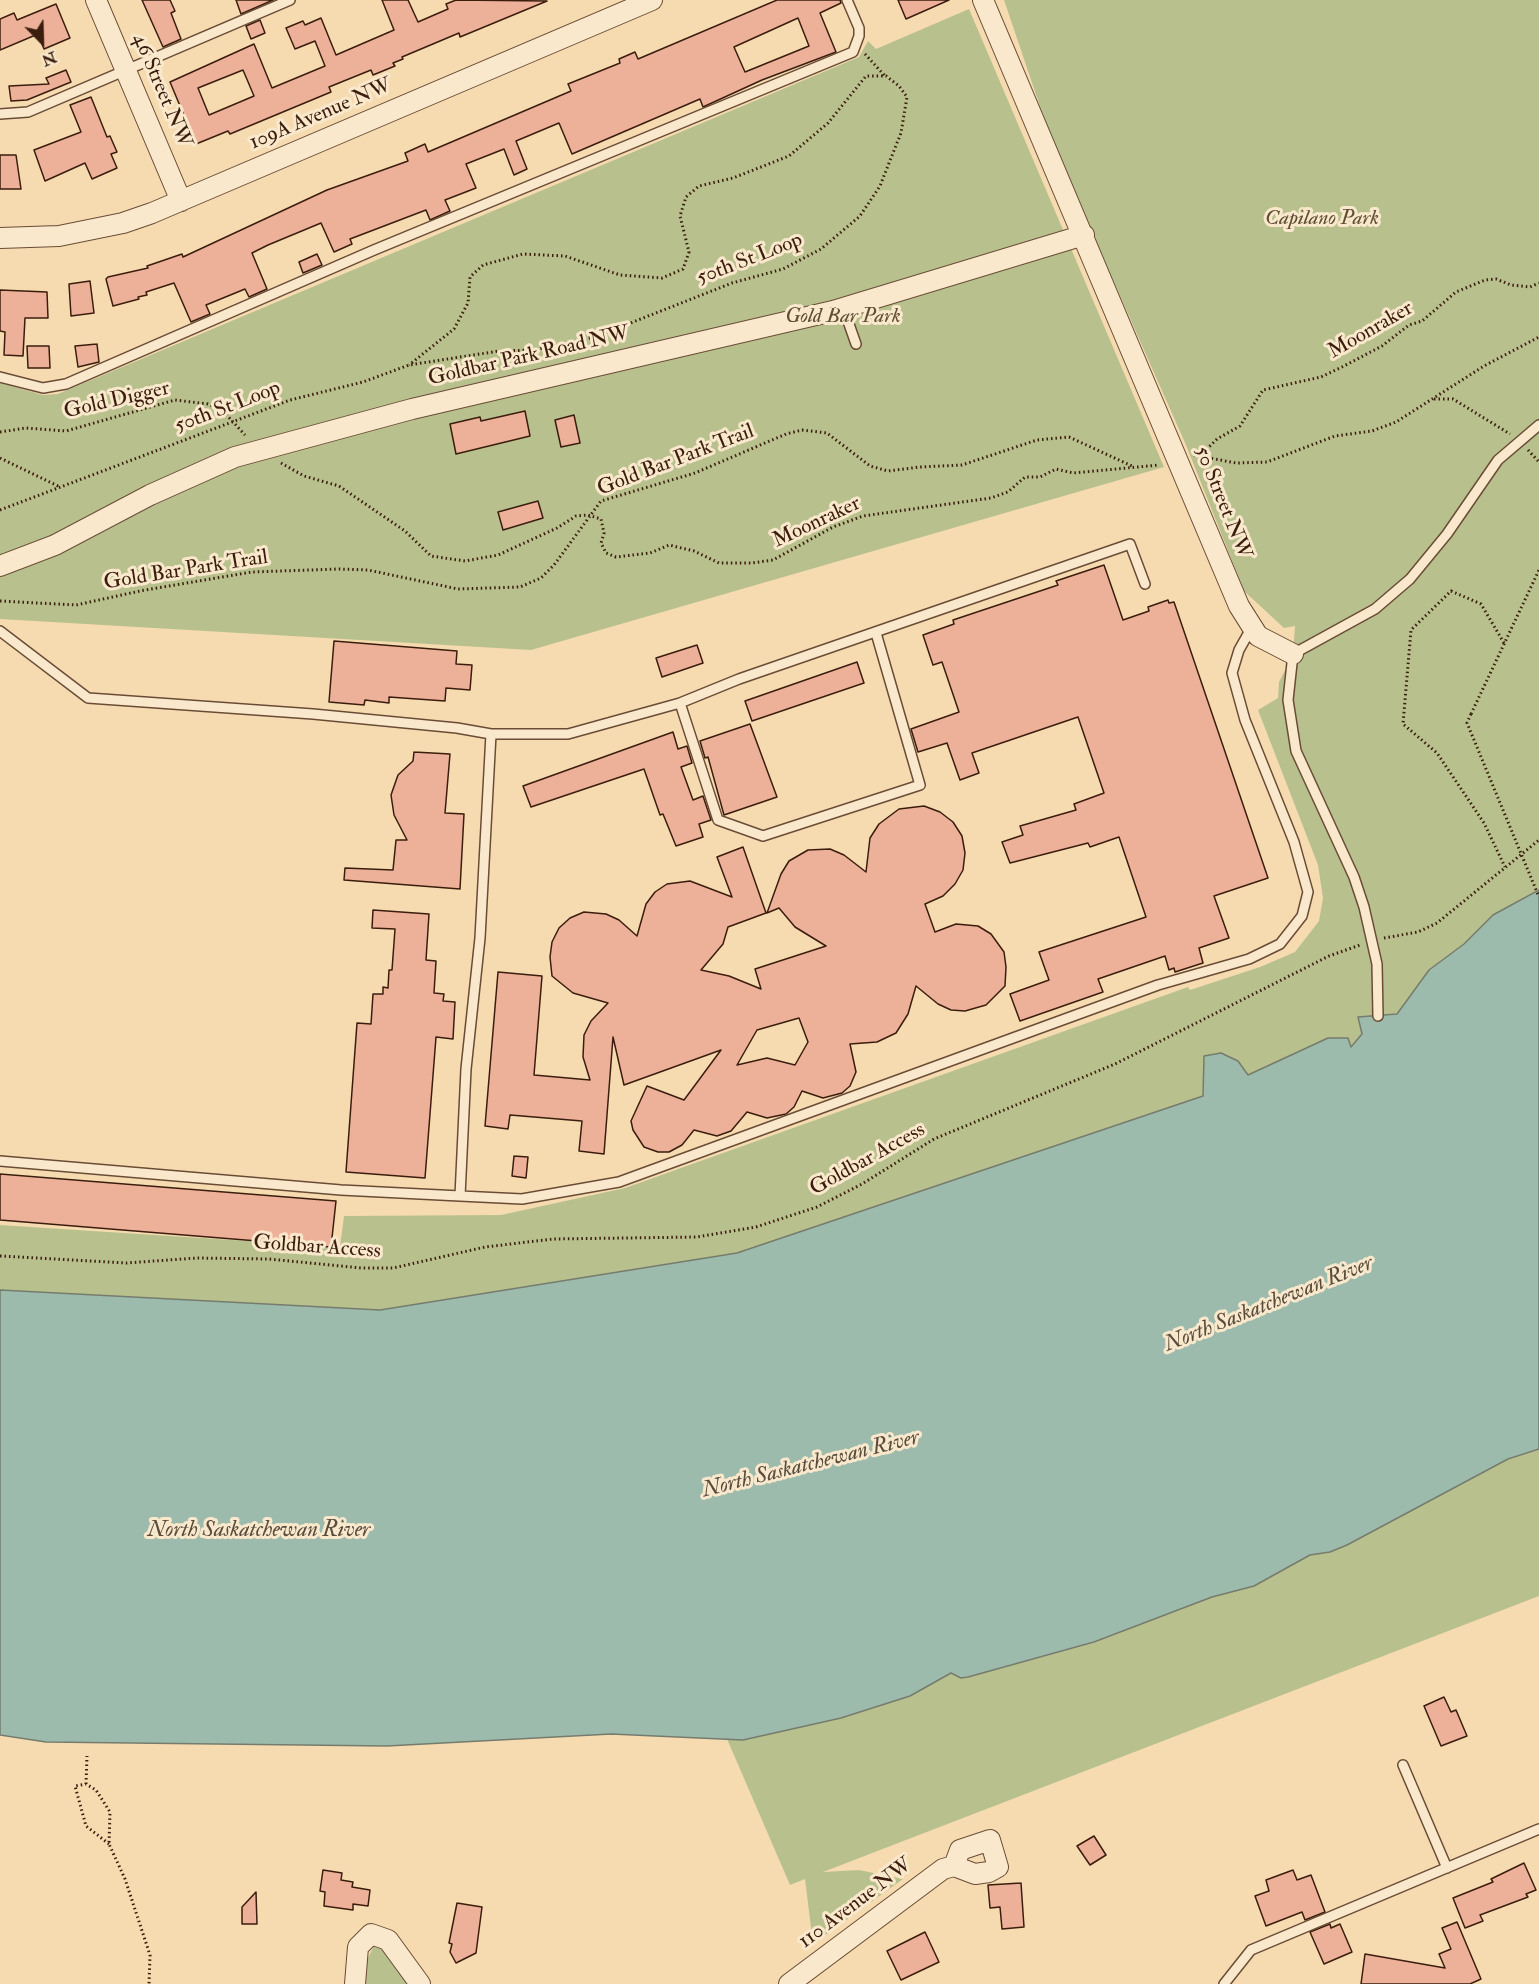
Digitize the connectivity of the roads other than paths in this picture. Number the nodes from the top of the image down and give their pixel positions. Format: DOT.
graph roads {
  1 [pos="96,0"];
  2 [pos="290,0"];
  3 [pos="652,0"];
  4 [pos="847,0"];
  5 [pos="983,0"];
  6 [pos="125,69"];
  7 [pos="0,114"];
  8 [pos="181,201"];
  9 [pos="1084,235"];
  10 [pos="0,238"];
  11 [pos="843,307"];
  12 [pos="856,344"];
  13 [pos="0,377"];
  14 [pos="1539,425"];
  15 [pos="0,566"];
  16 [pos="1145,584"];
  17 [pos="1252,627"];
  18 [pos="0,630"];
  19 [pos="876,633"];
  20 [pos="1293,654"];
  21 [pos="680,703"];
  22 [pos="491,734"];
  23 [pos="1378,1016"];
  24 [pos="0,1161"];
  25 [pos="460,1196"];
  26 [pos="1403,1765"];
  27 [pos="1539,1829"];
  28 [pos="954,1866"];
  29 [pos="1448,1868"];
  30 [pos="355,1984"];
  31 [pos="420,1984"];
  32 [pos="789,1984"];
  33 [pos="1224,1984"];
  1 -- 6 [label="street, 46 Street NW"];
  2 -- 6 [label="lane"];
  3 -- 8 [label="street, 109A Avenue NW"];
  4 -- 13 [label="lane"];
  5 -- 9 [label="street, 50 Street NW"];
  6 -- 7 [label="lane"];
  6 -- 8 [label="street, 46 Street NW"];
  8 -- 10 [label="street, 109A Avenue NW"];
  9 -- 11 [label="street, Goldbar Park Road NW"];
  9 -- 17 [label="street, 50 Street NW"];
  11 -- 12 [label="lane"];
  11 -- 15 [label="street, Goldbar Park Road NW"];
  14 -- 20 [label="lane"];
  16 -- 19 [label="lane"];
  17 -- 20 [label="street, 50 Street NW"];
  17 -- 25 [label="lane"];
  18 -- 22 [label="lane"];
  19 -- 21 [label="lane"];
  19 -- 21 [label="lane"];
  20 -- 23 [label="lane"];
  21 -- 22 [label="lane"];
  22 -- 25 [label="lane"];
  24 -- 25 [label="lane"];
  26 -- 29 [label="lane"];
  27 -- 29 [label="lane"];
  28 -- 32 [label="street, 110 Avenue NW"];
  29 -- 33 [label="lane"];
  30 -- 31 [label="street"];
}
